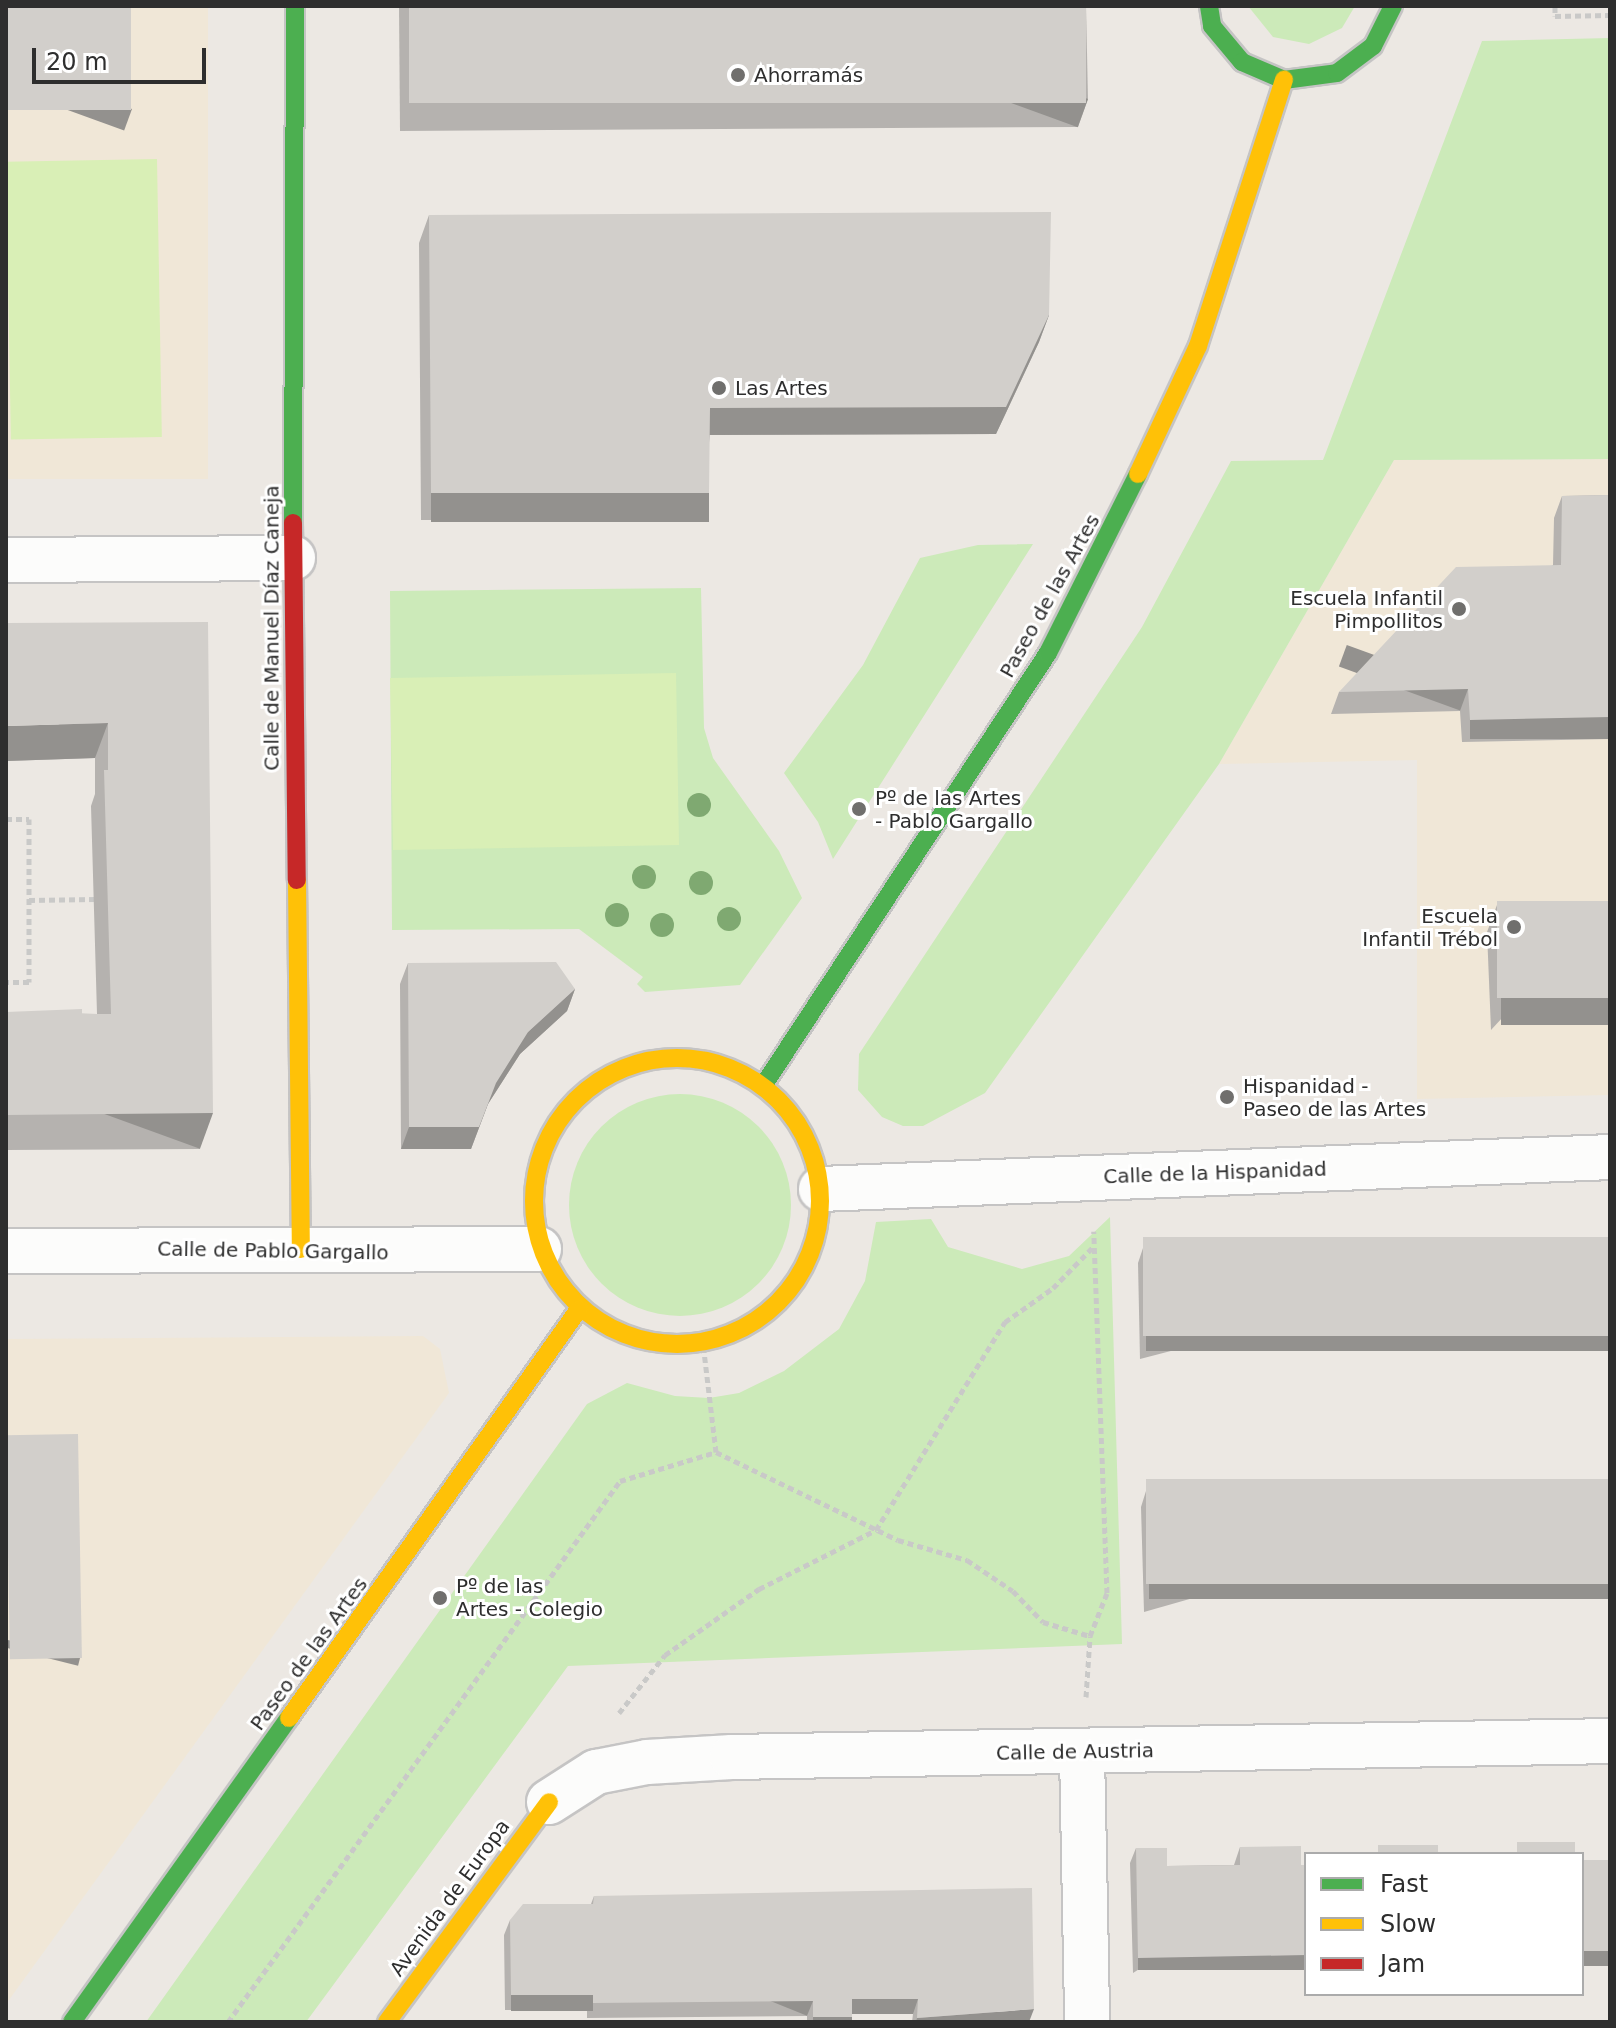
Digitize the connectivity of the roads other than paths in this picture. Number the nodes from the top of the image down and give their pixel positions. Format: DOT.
graph roads {
  1 [pos="295,6"];
  2 [pos="1209,6"];
  3 [pos="1393,6"];
  4 [pos="1284,80"];
  5 [pos="293,558"];
  6 [pos="6,560"];
  7 [pos="763,1086"];
  8 [pos="1610,1157"];
  9 [pos="821,1189"];
  10 [pos="301,1249"];
  11 [pos="539,1249"];
  12 [pos="6,1251"];
  13 [pos="579,1309"];
  14 [pos="1610,1741"];
  15 [pos="1082,1752"];
  16 [pos="549,1802"];
  17 [pos="72,2022"];
  18 [pos="387,2022"];
  19 [pos="1087,2022"];
  1 -- 5 [label="main road, Calle de Manuel Díaz Caneja"];
  2 -- 4 [label="main road"];
  3 -- 4 [label="main road"];
  4 -- 7 [label="main road, Paseo de las Artes"];
  5 -- 6 [label="street"];
  5 -- 10 [label="main road, Calle de Manuel Díaz Caneja"];
  7 -- 9 [label="main road"];
  7 -- 11 [label="main road"];
  8 -- 9 [label="street, Calle de la Hispanidad"];
  9 -- 13 [label="main road"];
  10 -- 11 [label="street, Calle de Pablo Gargallo"];
  10 -- 12 [label="street, Calle de Pablo Gargallo"];
  11 -- 13 [label="main road"];
  13 -- 17 [label="main road, Paseo de las Artes"];
  14 -- 15 [label="street, Calle de Austria"];
  15 -- 16 [label="street, Calle de Austria"];
  15 -- 19 [label="street"];
  16 -- 18 [label="main road, Avenida de Europa"];
}
